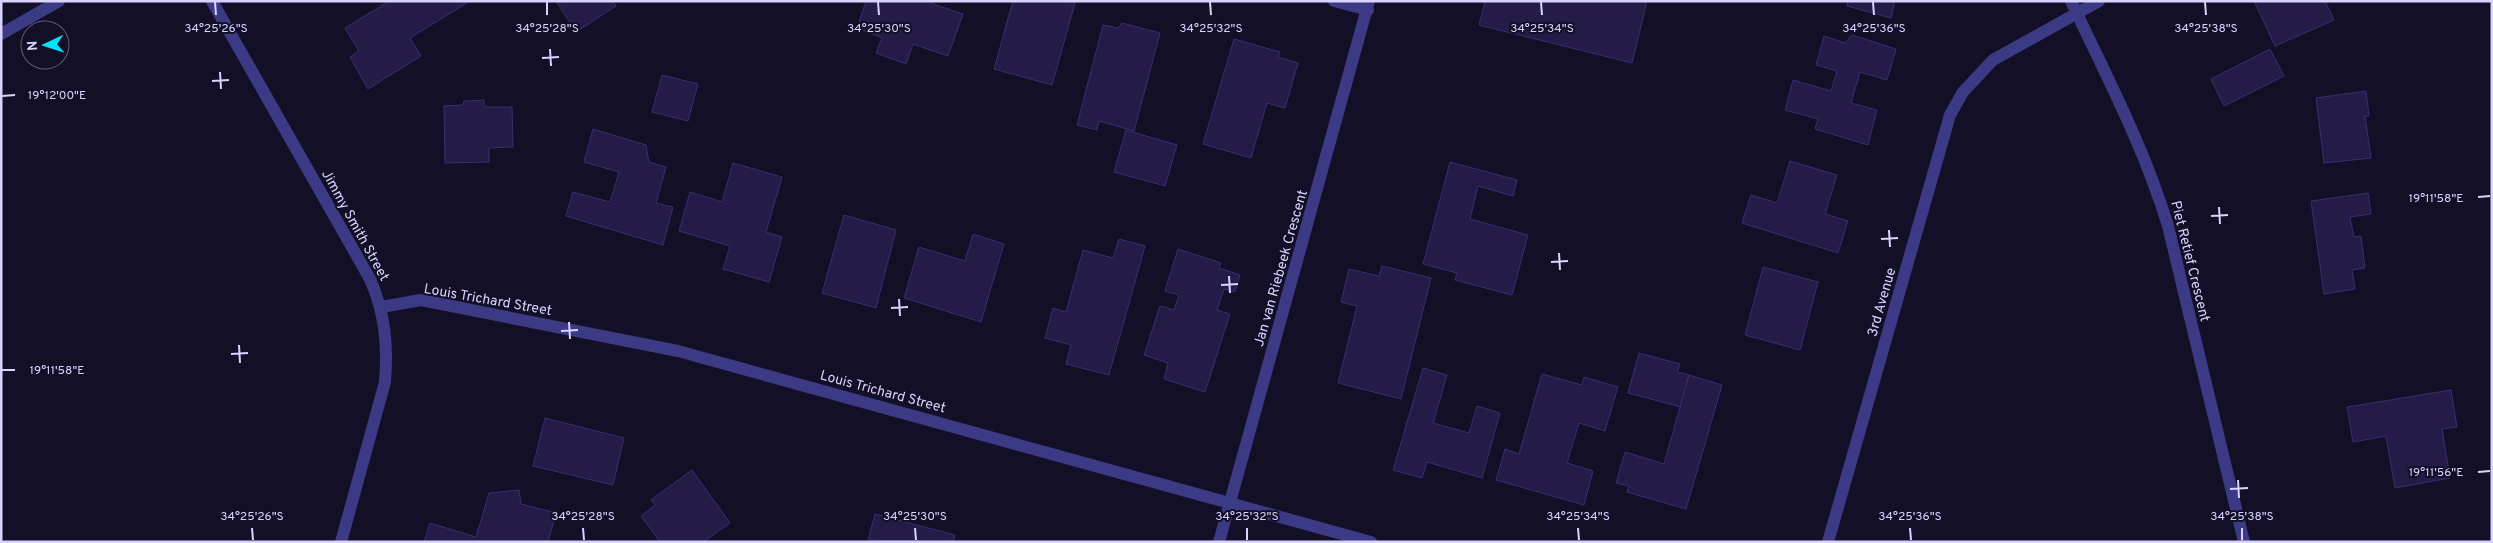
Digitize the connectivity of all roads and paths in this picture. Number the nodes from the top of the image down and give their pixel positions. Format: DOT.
graph roads {
  1 [pos="59,1"];
  2 [pos="212,1"];
  3 [pos="1334,1"];
  4 [pos="2071,1"];
  5 [pos="2099,1"];
  6 [pos="1368,6"];
  7 [pos="2076,13"];
  8 [pos="1,34"];
  9 [pos="381,306"];
  10 [pos="1231,501"];
  11 [pos="341,542"];
  12 [pos="1220,542"];
  13 [pos="1371,542"];
  14 [pos="1828,542"];
  15 [pos="2244,542"];
  1 -- 8 [label="street"];
  2 -- 9 [label="street, Jimmy Smith Street"];
  3 -- 6 [label="street"];
  4 -- 7 [label="street, Piet Retief Crescent"];
  5 -- 7 [label="street, 3rd Avenue"];
  6 -- 10 [label="street, Jan van Riebeek Crescent"];
  7 -- 14 [label="street, 3rd Avenue"];
  7 -- 15 [label="street, Piet Retief Crescent"];
  9 -- 10 [label="street, Louis Trichard Street"];
  9 -- 11 [label="street, Jimmy Smith Street"];
  10 -- 12 [label="street, Jan van Riebeek Crescent"];
  10 -- 13 [label="street, Louis Trichard Street"];
}
